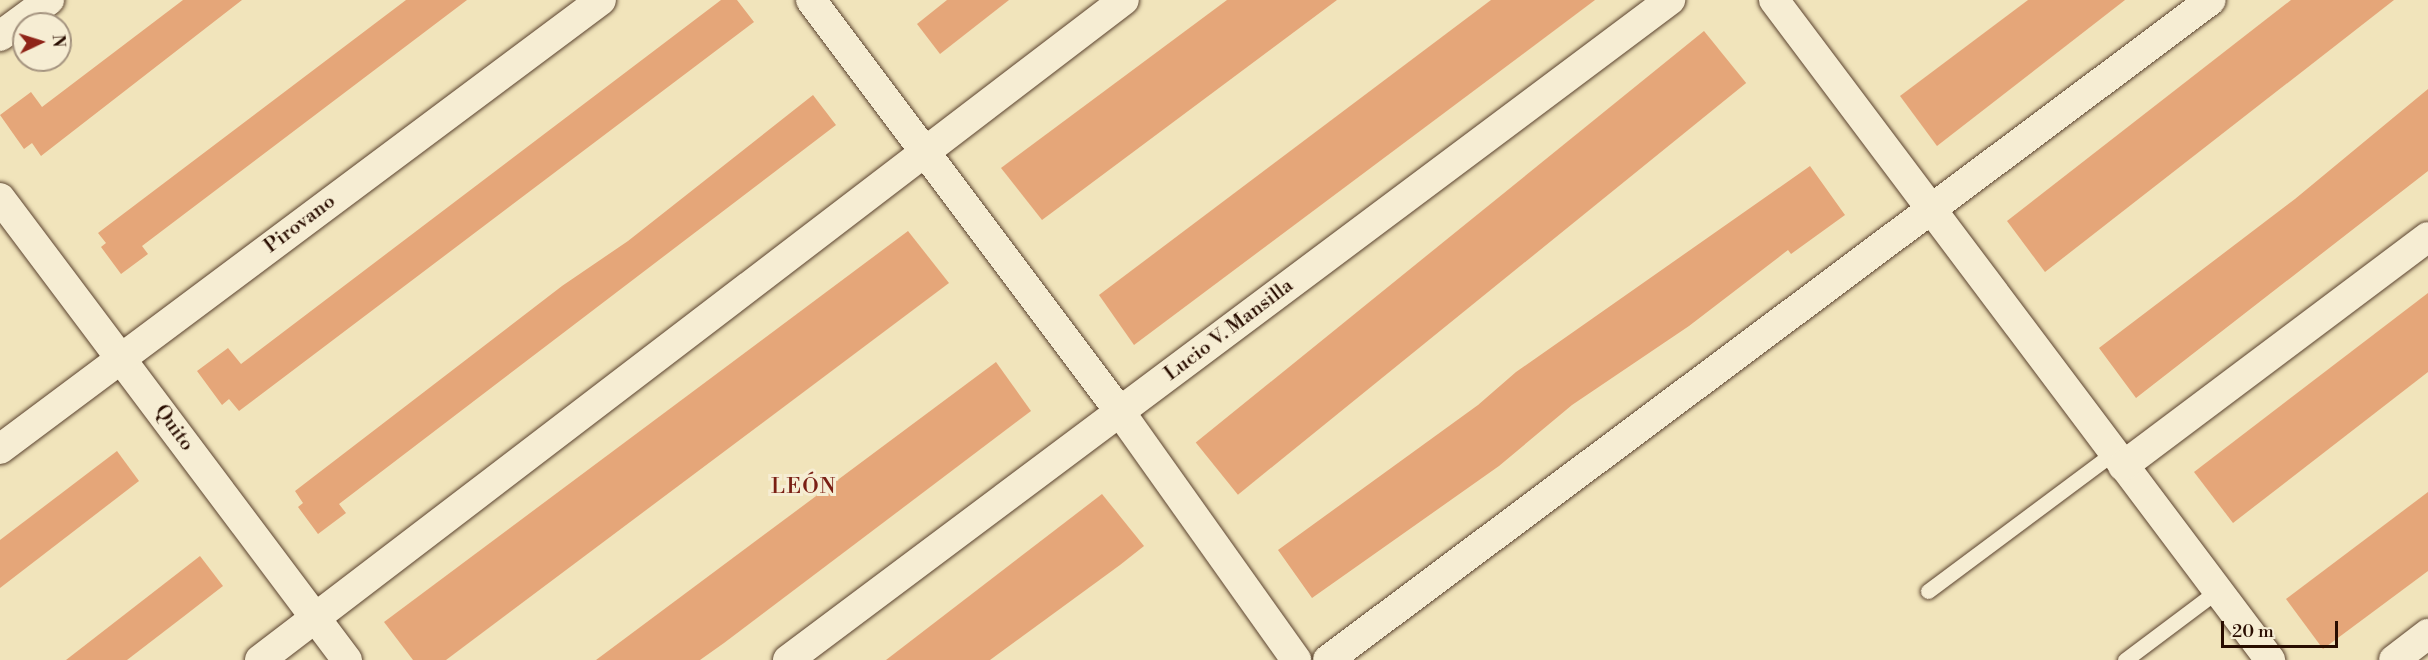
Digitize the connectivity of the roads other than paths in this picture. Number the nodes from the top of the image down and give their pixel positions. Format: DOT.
graph roads {
  1 [pos="49,0"];
  2 [pos="601,0"];
  3 [pos="811,0"];
  4 [pos="1124,0"];
  5 [pos="1670,0"];
  6 [pos="1774,0"];
  7 [pos="2211,0"];
  8 [pos="0,36"];
  9 [pos="923,149"];
  10 [pos="0,198"];
  11 [pos="1928,208"];
  12 [pos="2428,237"];
  13 [pos="122,357"];
  14 [pos="1120,412"];
  15 [pos="0,449"];
  16 [pos="2118,459"];
  17 [pos="1928,591"];
  18 [pos="2217,591"];
  19 [pos="315,619"];
  20 [pos="2428,634"];
  21 [pos="260,660"];
  22 [pos="347,660"];
  23 [pos="788,660"];
  24 [pos="1296,660"];
  25 [pos="1328,660"];
  26 [pos="2125,660"];
  27 [pos="2270,660"];
  28 [pos="2394,660"];
  1 -- 8 [label="street"];
  2 -- 13 [label="street, Pirovano"];
  3 -- 9 [label="street"];
  4 -- 9 [label="street"];
  5 -- 14 [label="street, Lucio V. Mansilla"];
  6 -- 11 [label="street"];
  7 -- 11 [label="street"];
  9 -- 14 [label="street"];
  9 -- 19 [label="street"];
  10 -- 13 [label="street, Quito"];
  11 -- 16 [label="street"];
  11 -- 25 [label="street"];
  12 -- 16 [label="street"];
  13 -- 15 [label="street, Pirovano"];
  13 -- 19 [label="street, Quito"];
  14 -- 23 [label="street, Lucio V. Mansilla"];
  14 -- 24 [label="street"];
  16 -- 17 [label="lane"];
  16 -- 18 [label="street"];
  18 -- 26 [label="lane"];
  18 -- 27 [label="street"];
  19 -- 21 [label="street"];
  19 -- 22 [label="street, Quito"];
  20 -- 28 [label="street"];
}
